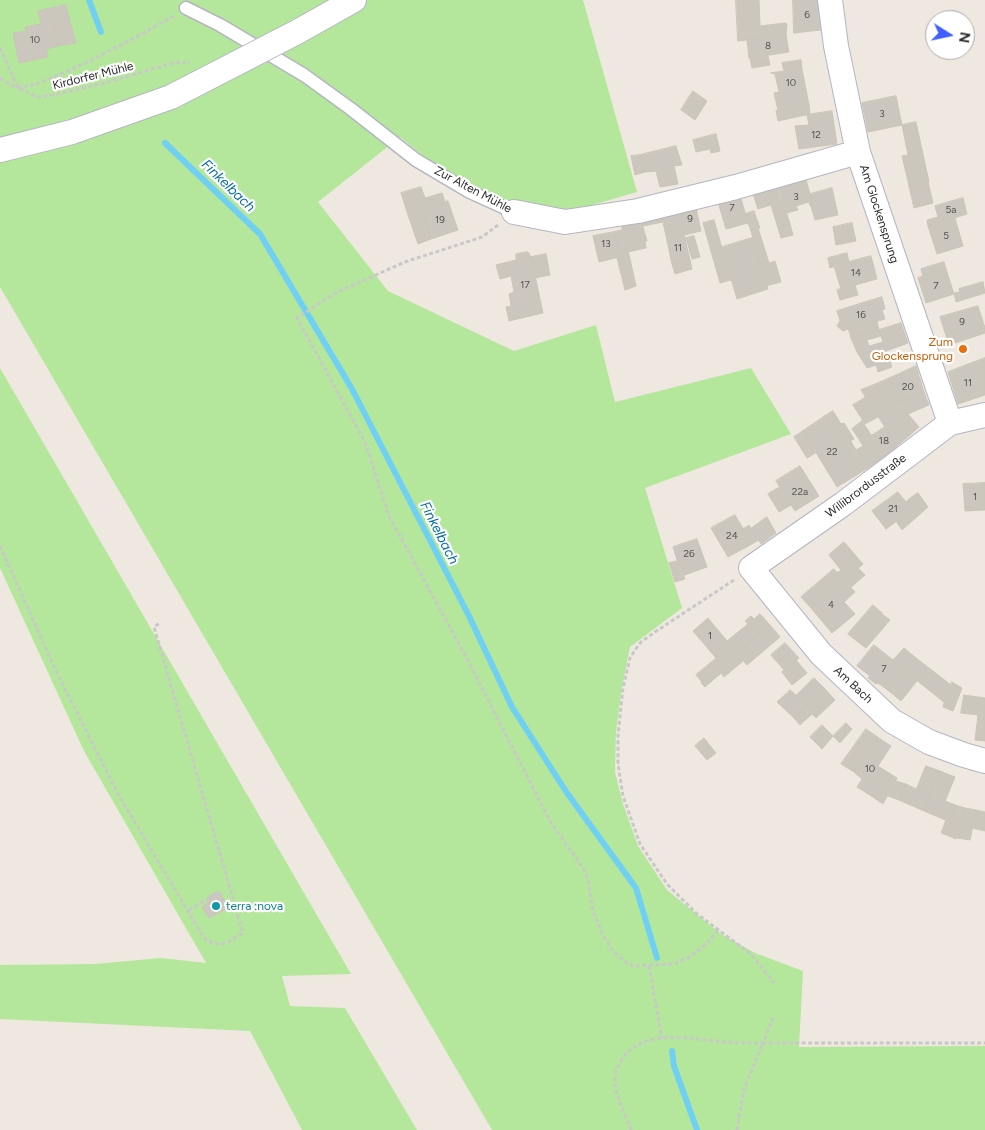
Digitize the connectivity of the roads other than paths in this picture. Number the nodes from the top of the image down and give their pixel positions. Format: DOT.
graph roads {
  1 [pos="354,0"];
  2 [pos="830,0"];
  3 [pos="186,8"];
  4 [pos="0,150"];
  5 [pos="858,152"];
  6 [pos="514,212"];
  7 [pos="985,415"];
  8 [pos="950,423"];
  9 [pos="751,568"];
  10 [pos="985,761"];
  1 -- 4 [label="street, bridge"];
  2 -- 5 [label="street, Am Glockensprung"];
  3 -- 6 [label="lane, Zur Alten Mühle"];
  5 -- 6 [label="street, Zur Alten Mühle"];
  5 -- 8 [label="street, Am Glockensprung"];
  7 -- 8 [label="street, Willibrordusstraße"];
  8 -- 9 [label="street, Willibrordusstraße"];
  9 -- 10 [label="street, Am Bach"];
}
